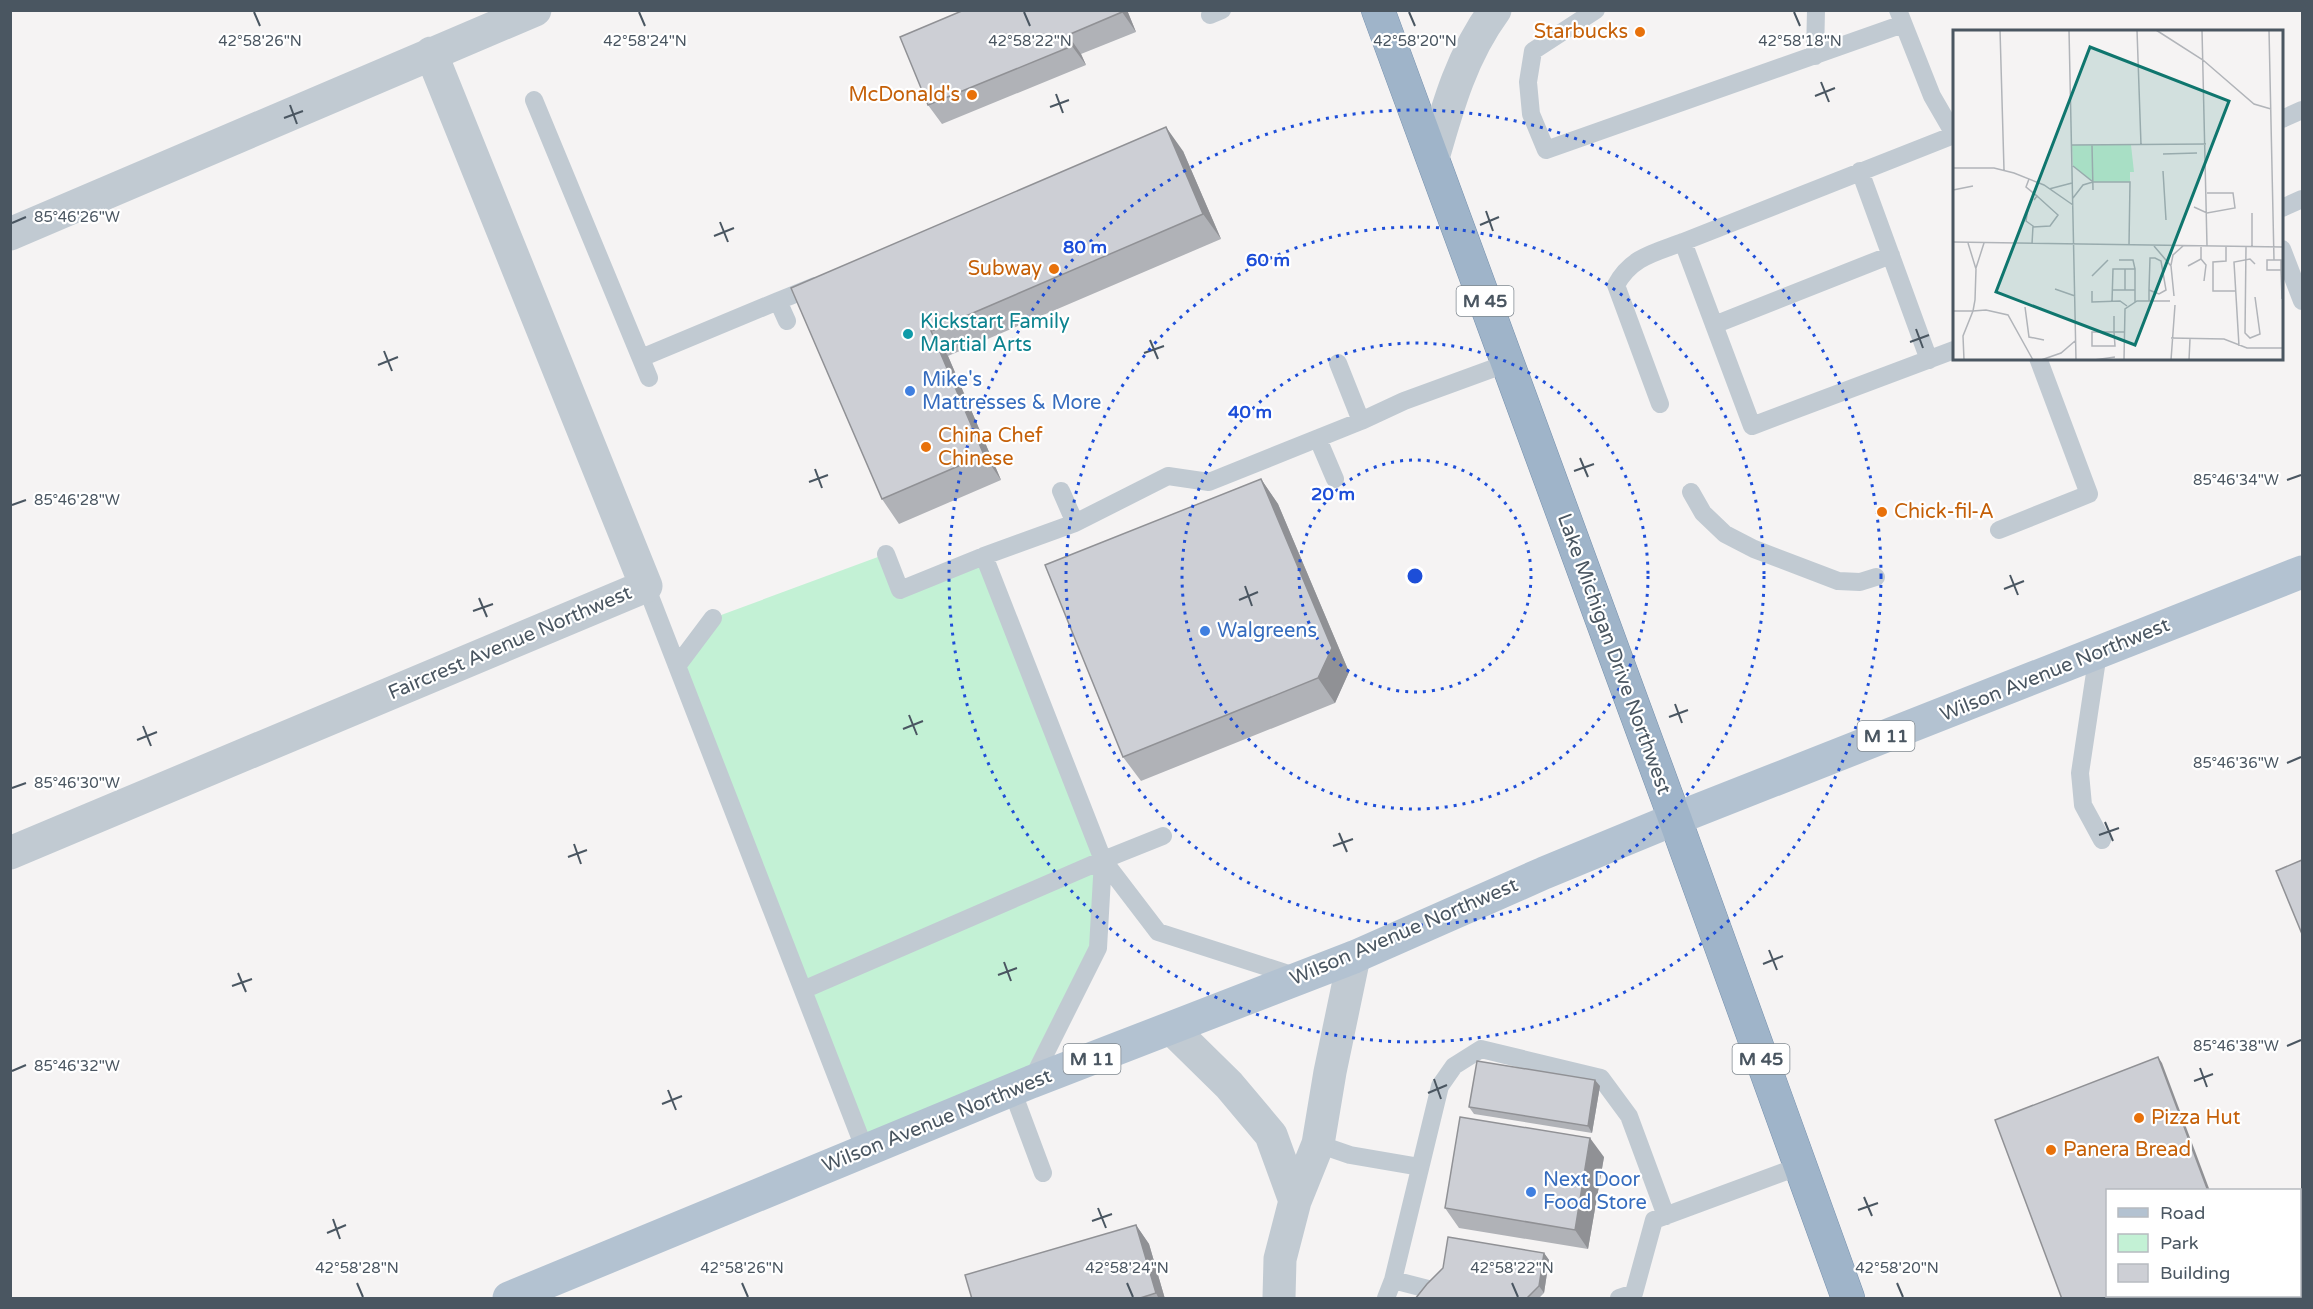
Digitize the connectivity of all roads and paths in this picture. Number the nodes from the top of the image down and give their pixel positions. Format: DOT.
graph roads {
  1 [pos="535,10"];
  2 [pos="1378,10"];
  3 [pos="1495,10"];
  4 [pos="1596,10"];
  5 [pos="1816,10"];
  6 [pos="1901,17"];
  7 [pos="431,53"];
  8 [pos="1815,56"];
  9 [pos="534,100"];
  10 [pos="2302,110"];
  11 [pos="2283,119"];
  12 [pos="1953,133"];
  13 [pos="1953,135"];
  14 [pos="1433,158"];
  15 [pos="1860,171"];
  16 [pos="2302,199"];
  17 [pos="2283,208"];
  18 [pos="10,234"];
  19 [pos="1683,242"];
  20 [pos="2283,252"];
  21 [pos="1891,255"];
  22 [pos="832,279"];
  23 [pos="778,301"];
  24 [pos="2302,301"];
  25 [pos="787,321"];
  26 [pos="1714,325"];
  27 [pos="1953,350"];
  28 [pos="641,358"];
  29 [pos="1929,360"];
  30 [pos="2039,360"];
  31 [pos="1338,363"];
  32 [pos="1508,363"];
  33 [pos="649,378"];
  34 [pos="1660,404"];
  35 [pos="1361,421"];
  36 [pos="1318,439"];
  37 [pos="1335,479"];
  38 [pos="1060,491"];
  39 [pos="1691,492"];
  40 [pos="1075,523"];
  41 [pos="1999,530"];
  42 [pos="886,554"];
  43 [pos="984,556"];
  44 [pos="2302,572"];
  45 [pos="1876,577"];
  46 [pos="646,586"];
  47 [pos="713,618"];
  48 [pos="2098,654"];
  49 [pos="677,666"];
  50 [pos="1675,819"];
  51 [pos="1163,836"];
  52 [pos="2102,840"];
  53 [pos="10,853"];
  54 [pos="1103,860"];
  55 [pos="1354,957"];
  56 [pos="1300,977"];
  57 [pos="803,990"];
  58 [pos="1172,1029"];
  59 [pos="1021,1086"];
  60 [pos="1318,1144"];
  61 [pos="865,1150"];
  62 [pos="1800,1166"];
  63 [pos="1420,1167"];
  64 [pos="1043,1173"];
  65 [pos="1295,1201"];
  66 [pos="1666,1216"];
  67 [pos="1392,1280"];
  68 [pos="1432,1290"];
  69 [pos="508,1299"];
  70 [pos="1279,1299"];
  71 [pos="1386,1299"];
  72 [pos="1618,1299"];
  73 [pos="1848,1299"];
  1 -- 7 [label="street"];
  2 -- 14 [label="highway, Lake Michigan Drive Northwest / M 45"];
  3 -- 14 [label="street"];
  4 -- 8 [label="lane"];
  5 -- 8 [label="lane"];
  6 -- 8 [label="lane"];
  6 -- 12 [label="lane"];
  7 -- 18 [label="street"];
  7 -- 46 [label="street, Faircrest Avenue Northwest"];
  9 -- 28 [label="lane"];
  10 -- 11 [label="lane"];
  13 -- 15 [label="lane"];
  14 -- 32 [label="highway, Lake Michigan Drive Northwest / M 45"];
  15 -- 19 [label="lane"];
  15 -- 21 [label="lane"];
  16 -- 17 [label="lane"];
  19 -- 26 [label="lane"];
  19 -- 34 [label="lane"];
  20 -- 24 [label="lane"];
  21 -- 26 [label="lane"];
  21 -- 29 [label="lane"];
  22 -- 23 [label="lane"];
  23 -- 25 [label="lane"];
  23 -- 28 [label="lane"];
  26 -- 29 [label="lane"];
  27 -- 29 [label="lane"];
  28 -- 33 [label="lane"];
  30 -- 41 [label="lane"];
  31 -- 35 [label="lane"];
  32 -- 35 [label="lane"];
  32 -- 50 [label="highway, Lake Michigan Drive Northwest / M 45"];
  35 -- 36 [label="lane"];
  36 -- 37 [label="lane"];
  36 -- 40 [label="lane"];
  38 -- 40 [label="lane"];
  39 -- 45 [label="lane"];
  40 -- 43 [label="lane"];
  42 -- 43 [label="lane"];
  43 -- 54 [label="lane"];
  44 -- 48 [label="main road, Wilson Avenue Northwest / M 11"];
  46 -- 49 [label="lane"];
  46 -- 53 [label="street, Faircrest Avenue Northwest"];
  47 -- 49 [label="lane"];
  48 -- 50 [label="main road, Wilson Avenue Northwest / M 11"];
  48 -- 52 [label="lane"];
  49 -- 57 [label="lane"];
  50 -- 55 [label="main road, Wilson Avenue Northwest / M 11"];
  50 -- 62 [label="highway, Lake Michigan Drive Northwest / M 45"];
  51 -- 54 [label="lane"];
  54 -- 56 [label="lane"];
  54 -- 57 [label="lane"];
  54 -- 59 [label="lane"];
  55 -- 56 [label="main road, Wilson Avenue Northwest / M 11"];
  55 -- 60 [label="street"];
  56 -- 58 [label="main road, Wilson Avenue Northwest / M 11"];
  57 -- 61 [label="lane"];
  58 -- 59 [label="main road, Wilson Avenue Northwest / M 11"];
  58 -- 65 [label="street"];
  59 -- 61 [label="main road, Wilson Avenue Northwest / M 11"];
  59 -- 64 [label="lane"];
  60 -- 63 [label="lane"];
  60 -- 65 [label="street"];
  61 -- 69 [label="main road, Wilson Avenue Northwest / M 11"];
  62 -- 66 [label="lane"];
  62 -- 73 [label="highway, Lake Michigan Drive Northwest / M 45"];
  63 -- 66 [label="lane"];
  63 -- 67 [label="lane"];
  65 -- 70 [label="street"];
  66 -- 72 [label="lane"];
  67 -- 68 [label="lane"];
  67 -- 71 [label="lane"];
}
